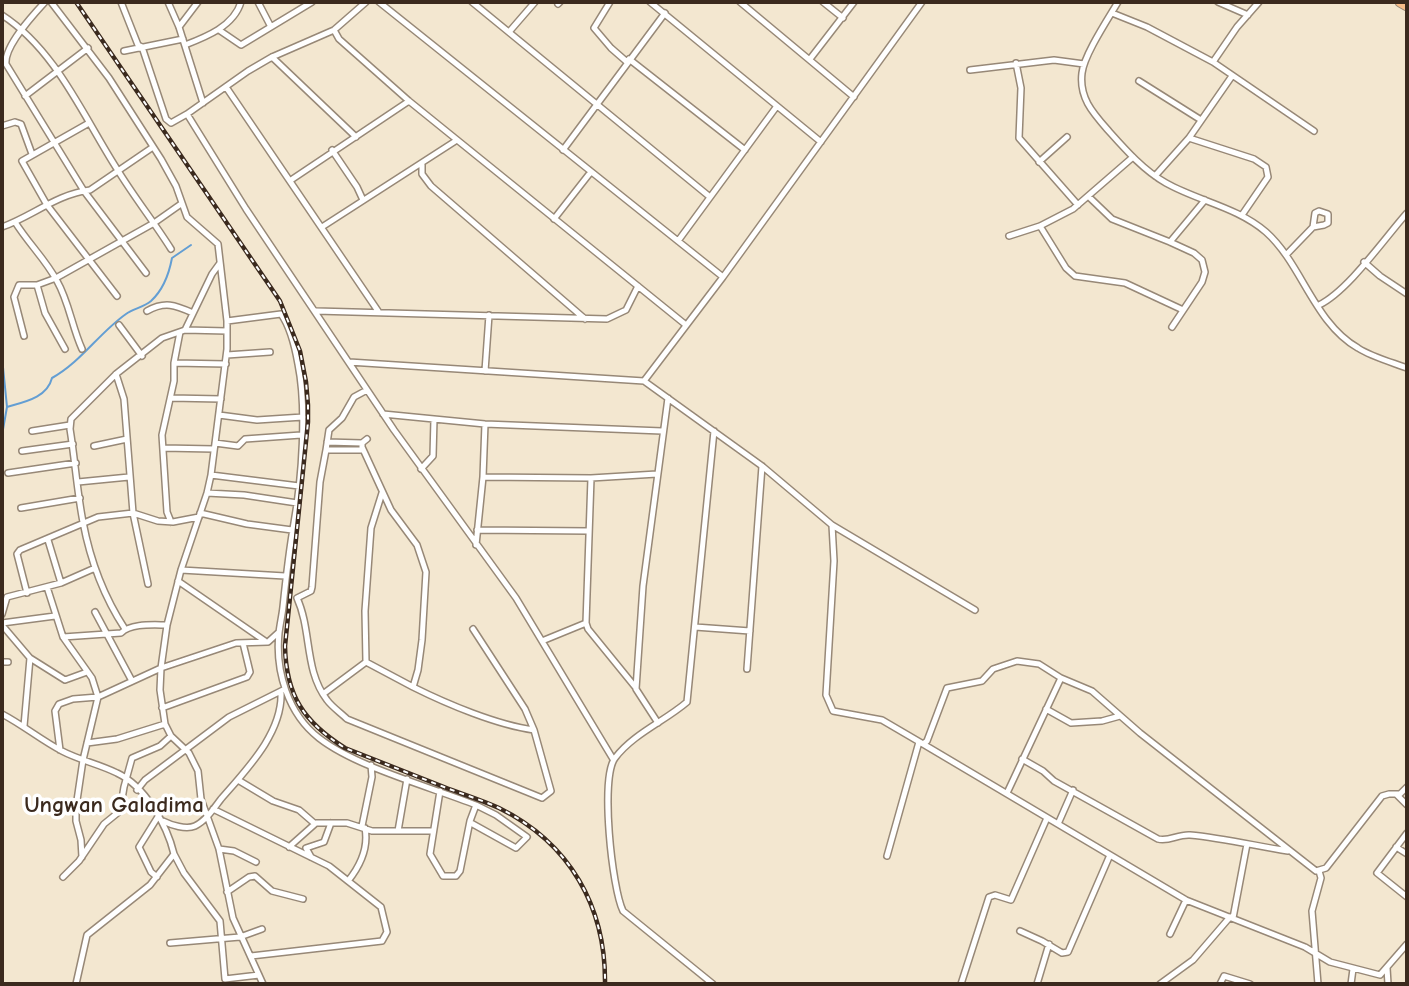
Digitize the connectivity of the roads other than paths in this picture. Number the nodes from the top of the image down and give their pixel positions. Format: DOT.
graph roads {
  1 [pos="44,2"];
  2 [pos="51,2"];
  3 [pos="121,2"];
  4 [pos="168,2"];
  5 [pos="198,2"];
  6 [pos="240,2"];
  7 [pos="258,2"];
  8 [pos="298,2"];
  9 [pos="312,2"];
  10 [pos="366,2"];
  11 [pos="379,2"];
  12 [pos="472,2"];
  13 [pos="535,2"];
  14 [pos="610,2"];
  15 [pos="650,2"];
  16 [pos="740,2"];
  17 [pos="824,2"];
  18 [pos="853,2"];
  19 [pos="922,2"];
  20 [pos="1118,2"];
  21 [pos="1218,2"];
  22 [pos="1259,2"];
  23 [pos="1400,2"];
  24 [pos="1407,6"];
  25 [pos="302,8"];
  26 [pos="664,13"];
  27 [pos="1112,13"];
  28 [pos="2,15"];
  29 [pos="1248,15"];
  30 [pos="842,18"];
  31 [pos="179,27"];
  32 [pos="271,27"];
  33 [pos="22,29"];
  34 [pos="219,30"];
  35 [pos="334,30"];
  36 [pos="509,32"];
  37 [pos="184,42"];
  38 [pos="142,47"];
  39 [pos="88,48"];
  40 [pos="124,51"];
  41 [pos="272,57"];
  42 [pos="810,59"];
  43 [pos="628,60"];
  44 [pos="1213,62"];
  45 [pos="1016,63"];
  46 [pos="1084,64"];
  47 [pos="970,70"];
  48 [pos="58,74"];
  49 [pos="1232,76"];
  50 [pos="1139,81"];
  51 [pos="226,87"];
  52 [pos="25,96"];
  53 [pos="854,97"];
  54 [pos="409,101"];
  55 [pos="203,103"];
  56 [pos="597,104"];
  57 [pos="777,106"];
  58 [pos="187,114"];
  59 [pos="1200,120"];
  60 [pos="89,123"];
  61 [pos="2,126"];
  62 [pos="1314,131"];
  63 [pos="356,137"];
  64 [pos="1067,137"];
  65 [pos="1189,138"];
  66 [pos="457,140"];
  67 [pos="821,142"];
  68 [pos="53,143"];
  69 [pos="153,147"];
  70 [pos="332,150"];
  71 [pos="563,150"];
  72 [pos="745,150"];
  73 [pos="32,154"];
  74 [pos="1133,157"];
  75 [pos="1039,162"];
  76 [pos="422,165"];
  77 [pos="118,171"];
  78 [pos="590,173"];
  79 [pos="1155,176"];
  80 [pos="291,180"];
  81 [pos="84,191"];
  82 [pos="1088,196"];
  83 [pos="710,197"];
  84 [pos="363,200"];
  85 [pos="1205,200"];
  86 [pos="181,204"];
  87 [pos="47,205"];
  88 [pos="1078,205"];
  89 [pos="1407,213"];
  90 [pos="1242,215"];
  91 [pos="554,219"];
  92 [pos="15,222"];
  93 [pos="154,223"];
  94 [pos="1040,226"];
  95 [pos="2,227"];
  96 [pos="1313,227"];
  97 [pos="322,228"];
  98 [pos="1009,236"];
  99 [pos="121,241"];
  100 [pos="678,241"];
  101 [pos="1170,242"];
  102 [pos="171,250"];
  103 [pos="1286,256"];
  104 [pos="88,259"];
  105 [pos="1364,262"];
  106 [pos="220,263"];
  107 [pos="146,273"];
  108 [pos="723,277"];
  109 [pos="56,278"];
  110 [pos="37,285"];
  111 [pos="638,286"];
  112 [pos="1407,294"];
  113 [pos="117,296"];
  114 [pos="1318,305"];
  115 [pos="1183,310"];
  116 [pos="147,311"];
  117 [pos="316,312"];
  118 [pos="378,312"];
  119 [pos="193,313"];
  120 [pos="489,315"];
  121 [pos="586,320"];
  122 [pos="227,321"];
  123 [pos="119,325"];
  124 [pos="686,325"];
  125 [pos="1172,327"];
  126 [pos="183,331"];
  127 [pos="227,331"];
  128 [pos="24,336"];
  129 [pos="65,349"];
  130 [pos="82,349"];
  131 [pos="270,352"];
  132 [pos="227,355"];
  133 [pos="142,356"];
  134 [pos="348,362"];
  135 [pos="174,363"];
  136 [pos="226,364"];
  137 [pos="1407,368"];
  138 [pos="485,371"];
  139 [pos="116,374"];
  140 [pos="644,381"];
  141 [pos="367,390"];
  142 [pos="171,398"];
  143 [pos="668,398"];
  144 [pos="221,399"];
  145 [pos="383,414"];
  146 [pos="219,415"];
  147 [pos="303,417"];
  148 [pos="435,419"];
  149 [pos="485,424"];
  150 [pos="70,425"];
  151 [pos="662,431"];
  152 [pos="714,431"];
  153 [pos="32,432"];
  154 [pos="301,435"];
  155 [pos="127,439"];
  156 [pos="327,442"];
  157 [pos="73,444"];
  158 [pos="364,444"];
  159 [pos="94,446"];
  160 [pos="215,446"];
  161 [pos="163,448"];
  162 [pos="326,450"];
  163 [pos="22,451"];
  164 [pos="76,463"];
  165 [pos="762,466"];
  166 [pos="421,469"];
  167 [pos="8,473"];
  168 [pos="657,474"];
  169 [pos="211,475"];
  170 [pos="129,477"];
  171 [pos="483,477"];
  172 [pos="591,478"];
  173 [pos="78,482"];
  174 [pos="299,486"];
  175 [pos="382,492"];
  176 [pos="207,493"];
  177 [pos="80,498"];
  178 [pos="297,503"];
  179 [pos="21,508"];
  180 [pos="133,513"];
  181 [pos="200,515"];
  182 [pos="83,522"];
  183 [pos="171,522"];
  184 [pos="832,525"];
  185 [pos="292,530"];
  186 [pos="478,530"];
  187 [pos="589,531"];
  188 [pos="48,540"];
  189 [pos="476,545"];
  190 [pos="95,568"];
  191 [pos="181,570"];
  192 [pos="285,576"];
  193 [pos="178,581"];
  194 [pos="61,583"];
  195 [pos="148,584"];
  196 [pos="47,587"];
  197 [pos="27,593"];
  198 [pos="975,610"];
  199 [pos="94,612"];
  200 [pos="2,614"];
  201 [pos="55,616"];
  202 [pos="586,623"];
  203 [pos="2,624"];
  204 [pos="167,625"];
  205 [pos="695,627"];
  206 [pos="125,629"];
  207 [pos="473,629"];
  208 [pos="750,631"];
  209 [pos="279,632"];
  210 [pos="105,635"];
  211 [pos="63,637"];
  212 [pos="542,640"];
  213 [pos="268,642"];
  214 [pos="243,643"];
  215 [pos="278,646"];
  216 [pos="30,658"];
  217 [pos="366,662"];
  218 [pos="161,668"];
  219 [pos="747,668"];
  220 [pos="87,672"];
  221 [pos="1061,678"];
  222 [pos="132,681"];
  223 [pos="413,687"];
  224 [pos="636,689"];
  225 [pos="283,690"];
  226 [pos="323,694"];
  227 [pos="98,697"];
  228 [pos="162,708"];
  229 [pos="1046,709"];
  230 [pos="2,714"];
  231 [pos="1120,716"];
  232 [pos="657,723"];
  233 [pos="165,724"];
  234 [pos="24,726"];
  235 [pos="534,730"];
  236 [pos="171,736"];
  237 [pos="87,743"];
  238 [pos="921,743"];
  239 [pos="186,749"];
  240 [pos="60,750"];
  241 [pos="613,759"];
  242 [pos="1022,759"];
  243 [pos="83,760"];
  244 [pos="371,765"];
  245 [pos="126,778"];
  246 [pos="407,779"];
  247 [pos="239,780"];
  248 [pos="1407,787"];
  249 [pos="137,790"];
  250 [pos="1073,790"];
  251 [pos="440,791"];
  252 [pos="1007,793"];
  253 [pos="1397,795"];
  254 [pos="476,805"];
  255 [pos="1407,805"];
  256 [pos="213,809"];
  257 [pos="207,816"];
  258 [pos="161,818"];
  259 [pos="1047,818"];
  260 [pos="314,823"];
  261 [pos="331,823"];
  262 [pos="471,823"];
  263 [pos="1058,824"];
  264 [pos="364,827"];
  265 [pos="398,831"];
  266 [pos="432,831"];
  267 [pos="1407,833"];
  268 [pos="1247,844"];
  269 [pos="1396,847"];
  270 [pos="289,848"];
  271 [pos="219,849"];
  272 [pos="1289,851"];
  273 [pos="174,853"];
  274 [pos="1407,854"];
  275 [pos="1110,855"];
  276 [pos="887,856"];
  277 [pos="82,857"];
  278 [pos="312,858"];
  279 [pos="256,862"];
  280 [pos="1320,873"];
  281 [pos="62,877"];
  282 [pos="158,877"];
  283 [pos="348,881"];
  284 [pos="227,892"];
  285 [pos="1407,897"];
  286 [pos="303,900"];
  287 [pos="1186,900"];
  288 [pos="1232,918"];
  289 [pos="262,929"];
  290 [pos="1020,931"];
  291 [pos="1170,934"];
  292 [pos="240,937"];
  293 [pos="223,939"];
  294 [pos="170,943"];
  295 [pos="1049,944"];
  296 [pos="1407,944"];
  297 [pos="251,956"];
  298 [pos="1317,956"];
  299 [pos="1388,968"];
  300 [pos="1353,969"];
  301 [pos="259,975"];
  302 [pos="1316,982"];
  303 [pos="76,984"];
  304 [pos="263,984"];
  305 [pos="713,984"];
  306 [pos="961,984"];
  307 [pos="1037,984"];
  308 [pos="1160,984"];
  309 [pos="1220,984"];
  310 [pos="1250,984"];
  311 [pos="1351,984"];
  312 [pos="1388,984"];
  1 -- 33 [label="street"];
  2 -- 39 [label="street"];
  3 -- 38 [label="street"];
  4 -- 31 [label="street"];
  5 -- 31 [label="street"];
  6 -- 34 [label="street"];
  7 -- 32 [label="street"];
  8 -- 25 [label="street"];
  9 -- 25 [label="street"];
  10 -- 35 [label="street"];
  11 -- 71 [label="street"];
  12 -- 36 [label="street"];
  13 -- 36 [label="street"];
  14 -- 43 [label="street"];
  15 -- 26 [label="street"];
  16 -- 42 [label="street"];
  17 -- 30 [label="street"];
  18 -- 30 [label="street"];
  19 -- 53 [label="street"];
  20 -- 27 [label="street"];
  21 -- 29 [label="street"];
  22 -- 29 [label="street"];
  23 -- 24 [label="highway"];
  25 -- 32 [label="street"];
  26 -- 43 [label="street"];
  26 -- 57 [label="street"];
  27 -- 44 [label="street"];
  27 -- 46 [label="street"];
  28 -- 33 [label="street"];
  29 -- 44 [label="street"];
  30 -- 42 [label="street"];
  31 -- 37 [label="street"];
  32 -- 34 [label="street"];
  33 -- 48 [label="street"];
  33 -- 52 [label="street"];
  34 -- 37 [label="street"];
  35 -- 41 [label="street"];
  35 -- 54 [label="street"];
  36 -- 56 [label="street"];
  37 -- 38 [label="street"];
  37 -- 55 [label="street"];
  38 -- 40 [label="street"];
  38 -- 58 [label="street"];
  39 -- 48 [label="street"];
  39 -- 69 [label="street"];
  41 -- 51 [label="street"];
  41 -- 63 [label="street"];
  42 -- 53 [label="street"];
  43 -- 56 [label="street"];
  43 -- 72 [label="street"];
  44 -- 49 [label="street"];
  45 -- 46 [label="street"];
  45 -- 47 [label="street"];
  45 -- 75 [label="street"];
  46 -- 74 [label="street"];
  48 -- 52 [label="street"];
  48 -- 60 [label="street"];
  49 -- 59 [label="street"];
  49 -- 62 [label="street"];
  50 -- 59 [label="street"];
  51 -- 55 [label="street"];
  51 -- 80 [label="street"];
  52 -- 68 [label="street"];
  53 -- 67 [label="street"];
  54 -- 63 [label="street"];
  54 -- 66 [label="street"];
  55 -- 58 [label="street"];
  56 -- 71 [label="street"];
  56 -- 83 [label="street"];
  57 -- 67 [label="street"];
  57 -- 72 [label="street"];
  58 -- 117 [label="street"];
  59 -- 65 [label="street"];
  60 -- 68 [label="street"];
  60 -- 77 [label="street"];
  61 -- 73 [label="street"];
  63 -- 70 [label="street"];
  64 -- 75 [label="street"];
  65 -- 79 [label="street"];
  65 -- 90 [label="street"];
  66 -- 76 [label="street"];
  66 -- 91 [label="street"];
  67 -- 108 [label="street"];
  68 -- 73 [label="street"];
  68 -- 81 [label="street"];
  69 -- 77 [label="street"];
  69 -- 86 [label="street"];
  70 -- 80 [label="street"];
  70 -- 84 [label="street"];
  71 -- 78 [label="street"];
  72 -- 83 [label="street"];
  73 -- 87 [label="street"];
  74 -- 79 [label="street"];
  74 -- 82 [label="street"];
  75 -- 88 [label="street"];
  76 -- 84 [label="street"];
  76 -- 121 [label="street"];
  77 -- 81 [label="street"];
  77 -- 93 [label="street"];
  78 -- 91 [label="street"];
  78 -- 100 [label="street"];
  79 -- 85 [label="street"];
  80 -- 97 [label="street"];
  81 -- 87 [label="street"];
  81 -- 99 [label="street"];
  82 -- 88 [label="street"];
  82 -- 101 [label="street"];
  83 -- 100 [label="street"];
  84 -- 97 [label="street"];
  85 -- 90 [label="street"];
  85 -- 101 [label="street"];
  86 -- 93 [label="street"];
  86 -- 106 [label="street"];
  87 -- 92 [label="street"];
  87 -- 104 [label="street"];
  88 -- 94 [label="street"];
  89 -- 105 [label="street"];
  90 -- 103 [label="street"];
  91 -- 111 [label="street"];
  92 -- 95 [label="street"];
  92 -- 109 [label="street"];
  93 -- 99 [label="street"];
  93 -- 102 [label="street"];
  94 -- 98 [label="street"];
  94 -- 115 [label="street"];
  96 -- 103 [label="street"];
  97 -- 118 [label="street"];
  99 -- 104 [label="street"];
  99 -- 107 [label="street"];
  100 -- 108 [label="street"];
  101 -- 115 [label="street"];
  103 -- 114 [label="street"];
  104 -- 109 [label="street"];
  104 -- 113 [label="street"];
  105 -- 112 [label="street"];
  105 -- 114 [label="street"];
  106 -- 119 [label="street"];
  106 -- 122 [label="street"];
  108 -- 124 [label="street"];
  109 -- 110 [label="street"];
  109 -- 130 [label="street"];
  110 -- 128 [label="street"];
  110 -- 129 [label="street"];
  111 -- 121 [label="street"];
  111 -- 124 [label="street"];
  114 -- 137 [label="street"];
  115 -- 125 [label="street"];
  116 -- 119 [label="street"];
  117 -- 118 [label="street"];
  117 -- 134 [label="street"];
  118 -- 120 [label="street"];
  119 -- 126 [label="street"];
  120 -- 121 [label="street"];
  120 -- 138 [label="street"];
  122 -- 127 [label="street"];
  122 -- 147 [label="street"];
  123 -- 133 [label="street"];
  124 -- 140 [label="street"];
  126 -- 127 [label="street"];
  126 -- 133 [label="street"];
  126 -- 135 [label="street"];
  127 -- 132 [label="street"];
  131 -- 132 [label="street"];
  132 -- 136 [label="street"];
  133 -- 139 [label="street"];
  134 -- 138 [label="street"];
  134 -- 141 [label="street"];
  135 -- 136 [label="street"];
  135 -- 142 [label="street"];
  136 -- 144 [label="street"];
  138 -- 140 [label="street"];
  139 -- 150 [label="street"];
  139 -- 155 [label="street"];
  140 -- 143 [label="street"];
  141 -- 145 [label="street"];
  141 -- 156 [label="street"];
  142 -- 144 [label="street"];
  142 -- 161 [label="street"];
  143 -- 151 [label="street"];
  143 -- 152 [label="street"];
  144 -- 146 [label="street"];
  145 -- 148 [label="street"];
  145 -- 166 [label="street"];
  146 -- 147 [label="street"];
  146 -- 160 [label="street"];
  147 -- 154 [label="street"];
  148 -- 149 [label="street"];
  148 -- 166 [label="street"];
  149 -- 151 [label="street"];
  149 -- 171 [label="street"];
  150 -- 153 [label="street"];
  150 -- 157 [label="street"];
  151 -- 168 [label="street"];
  152 -- 165 [label="street"];
  152 -- 205 [label="street"];
  154 -- 160 [label="street"];
  154 -- 174 [label="street"];
  155 -- 159 [label="street"];
  155 -- 170 [label="street"];
  156 -- 158 [label="street"];
  156 -- 162 [label="street"];
  157 -- 163 [label="street"];
  157 -- 164 [label="street"];
  158 -- 162 [label="street"];
  158 -- 175 [label="street"];
  160 -- 161 [label="street"];
  160 -- 169 [label="street"];
  161 -- 183 [label="street"];
  162 -- 226 [label="street"];
  164 -- 167 [label="street"];
  164 -- 173 [label="street"];
  165 -- 184 [label="street"];
  165 -- 208 [label="street"];
  166 -- 189 [label="street"];
  168 -- 172 [label="street"];
  168 -- 224 [label="street"];
  169 -- 174 [label="street"];
  169 -- 176 [label="street"];
  170 -- 173 [label="street"];
  170 -- 180 [label="street"];
  171 -- 172 [label="street"];
  171 -- 186 [label="street"];
  172 -- 187 [label="street"];
  173 -- 177 [label="street"];
  174 -- 178 [label="street"];
  175 -- 217 [label="street"];
  175 -- 223 [label="street"];
  176 -- 178 [label="street"];
  176 -- 181 [label="street"];
  177 -- 179 [label="street"];
  177 -- 182 [label="street"];
  178 -- 185 [label="street"];
  180 -- 182 [label="street"];
  180 -- 183 [label="street"];
  180 -- 195 [label="street"];
  181 -- 183 [label="street"];
  181 -- 185 [label="street"];
  181 -- 191 [label="street"];
  182 -- 188 [label="street"];
  182 -- 190 [label="street"];
  184 -- 198 [label="street"];
  184 -- 238 [label="street"];
  185 -- 192 [label="street"];
  186 -- 187 [label="street"];
  186 -- 189 [label="street"];
  187 -- 202 [label="street"];
  188 -- 194 [label="street"];
  188 -- 197 [label="street"];
  189 -- 212 [label="street"];
  190 -- 194 [label="street"];
  190 -- 206 [label="street"];
  191 -- 192 [label="street"];
  191 -- 193 [label="street"];
  192 -- 209 [label="street"];
  193 -- 204 [label="street"];
  193 -- 213 [label="street"];
  194 -- 196 [label="street"];
  196 -- 197 [label="street"];
  196 -- 201 [label="street"];
  197 -- 200 [label="street"];
  199 -- 210 [label="street"];
  201 -- 203 [label="street"];
  201 -- 211 [label="street"];
  202 -- 212 [label="street"];
  202 -- 224 [label="street"];
  203 -- 216 [label="street"];
  204 -- 206 [label="street"];
  204 -- 218 [label="street"];
  205 -- 208 [label="street"];
  205 -- 232 [label="street"];
  206 -- 210 [label="street"];
  207 -- 235 [label="street"];
  208 -- 219 [label="street"];
  209 -- 213 [label="street"];
  209 -- 215 [label="street"];
  210 -- 211 [label="street"];
  210 -- 222 [label="street"];
  211 -- 220 [label="street"];
  212 -- 241 [label="street"];
  213 -- 214 [label="street"];
  213 -- 215 [label="street"];
  214 -- 218 [label="street"];
  214 -- 228 [label="street"];
  215 -- 225 [label="street"];
  216 -- 220 [label="street"];
  216 -- 234 [label="street"];
  217 -- 223 [label="street"];
  217 -- 226 [label="street"];
  218 -- 222 [label="street"];
  218 -- 228 [label="street"];
  220 -- 227 [label="street"];
  221 -- 229 [label="street"];
  221 -- 231 [label="street"];
  221 -- 238 [label="street"];
  222 -- 227 [label="street"];
  223 -- 235 [label="street"];
  224 -- 232 [label="street"];
  225 -- 239 [label="street"];
  225 -- 244 [label="street"];
  225 -- 247 [label="street"];
  226 -- 235 [label="street"];
  227 -- 237 [label="street"];
  227 -- 240 [label="street"];
  228 -- 233 [label="street"];
  229 -- 231 [label="street"];
  229 -- 242 [label="street"];
  230 -- 234 [label="street"];
  231 -- 272 [label="street"];
  232 -- 241 [label="street"];
  233 -- 236 [label="street"];
  233 -- 237 [label="street"];
  234 -- 240 [label="street"];
  236 -- 239 [label="street"];
  236 -- 245 [label="street"];
  237 -- 243 [label="street"];
  238 -- 252 [label="street"];
  238 -- 276 [label="street"];
  239 -- 249 [label="street"];
  239 -- 257 [label="street"];
  240 -- 243 [label="street"];
  241 -- 305 [label="street"];
  242 -- 250 [label="street"];
  242 -- 252 [label="street"];
  243 -- 245 [label="street"];
  243 -- 277 [label="street"];
  244 -- 246 [label="street"];
  244 -- 264 [label="street"];
  245 -- 249 [label="street"];
  245 -- 277 [label="street"];
  246 -- 251 [label="street"];
  246 -- 265 [label="street"];
  247 -- 256 [label="street"];
  247 -- 260 [label="street"];
  248 -- 253 [label="street"];
  249 -- 258 [label="street"];
  250 -- 263 [label="street"];
  250 -- 268 [label="street"];
  251 -- 254 [label="street"];
  251 -- 266 [label="street"];
  252 -- 259 [label="street"];
  253 -- 255 [label="street"];
  253 -- 280 [label="street"];
  254 -- 262 [label="street"];
  254 -- 262 [label="street"];
  256 -- 257 [label="street"];
  256 -- 270 [label="street"];
  257 -- 258 [label="street"];
  257 -- 271 [label="street"];
  258 -- 273 [label="street"];
  258 -- 282 [label="street"];
  259 -- 263 [label="street"];
  259 -- 306 [label="street"];
  260 -- 261 [label="street"];
  260 -- 270 [label="street"];
  261 -- 264 [label="street"];
  261 -- 278 [label="street"];
  262 -- 266 [label="street"];
  263 -- 275 [label="street"];
  264 -- 265 [label="street"];
  264 -- 283 [label="street"];
  265 -- 266 [label="street"];
  267 -- 269 [label="street"];
  268 -- 272 [label="street"];
  268 -- 288 [label="street"];
  269 -- 274 [label="street"];
  269 -- 285 [label="street"];
  270 -- 278 [label="street"];
  271 -- 279 [label="street"];
  271 -- 284 [label="street"];
  272 -- 280 [label="street"];
  273 -- 282 [label="street"];
  273 -- 293 [label="street"];
  275 -- 287 [label="street"];
  275 -- 295 [label="street"];
  277 -- 281 [label="street"];
  278 -- 283 [label="street"];
  280 -- 298 [label="street"];
  282 -- 303 [label="street"];
  283 -- 297 [label="street"];
  284 -- 286 [label="street"];
  284 -- 292 [label="street"];
  287 -- 288 [label="street"];
  287 -- 291 [label="street"];
  288 -- 298 [label="street"];
  288 -- 308 [label="street"];
  289 -- 292 [label="street"];
  290 -- 295 [label="street"];
  292 -- 293 [label="street"];
  292 -- 297 [label="street"];
  293 -- 294 [label="street"];
  293 -- 301 [label="street"];
  295 -- 307 [label="street"];
  296 -- 299 [label="street"];
  297 -- 301 [label="street"];
  298 -- 300 [label="street"];
  298 -- 302 [label="street"];
  299 -- 300 [label="street"];
  299 -- 312 [label="street"];
  300 -- 311 [label="street"];
  301 -- 304 [label="street"];
  309 -- 310 [label="street"];
}
